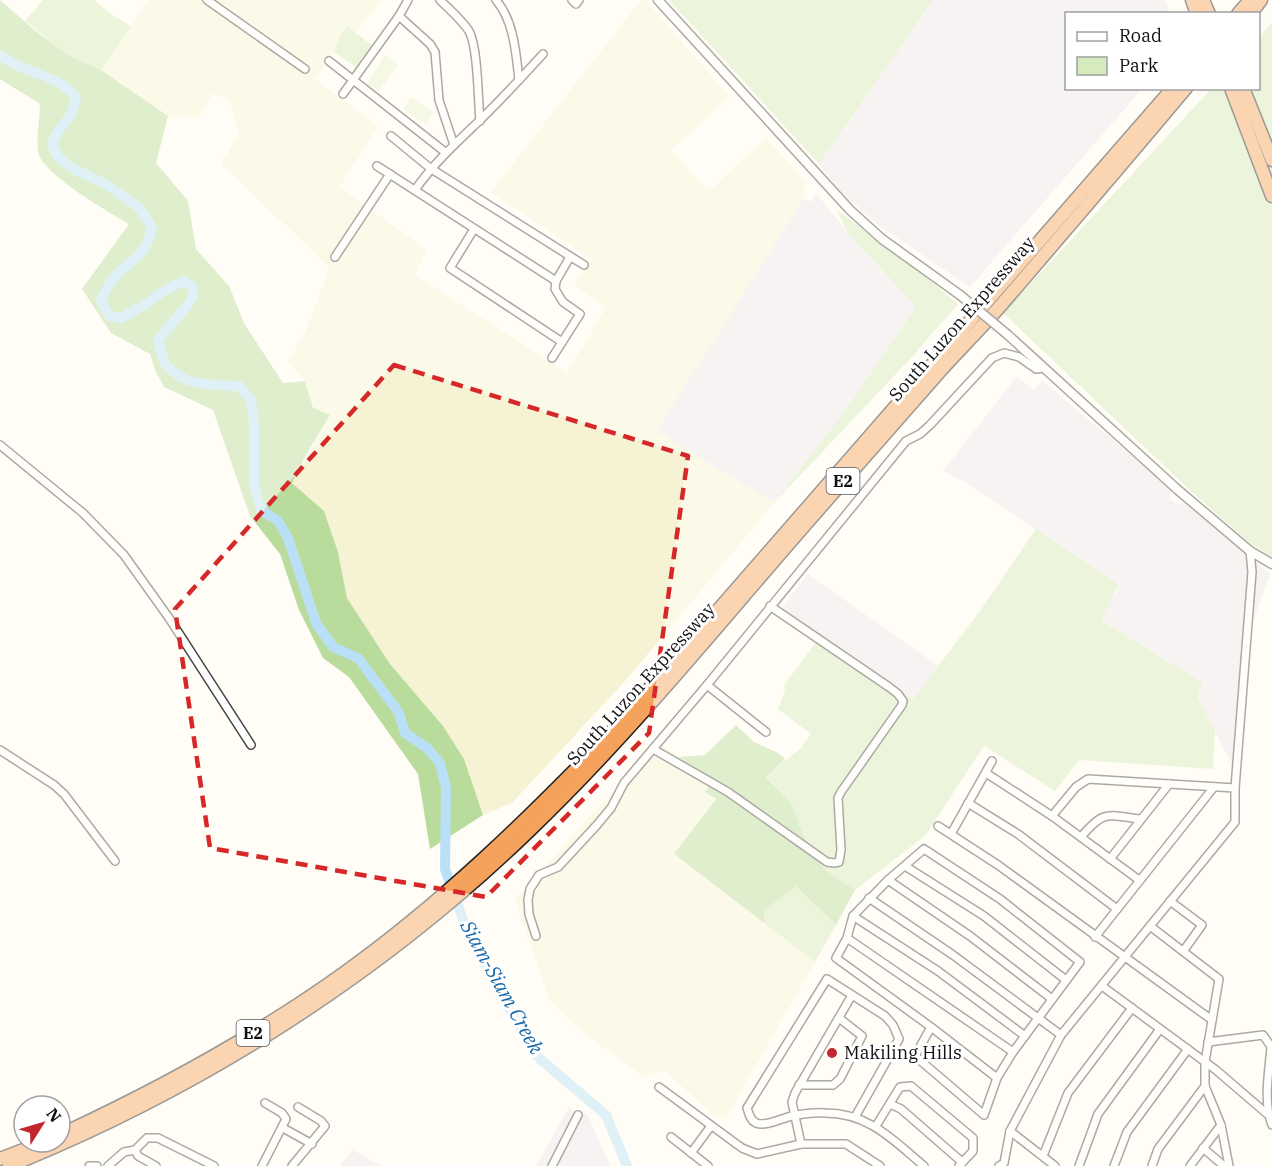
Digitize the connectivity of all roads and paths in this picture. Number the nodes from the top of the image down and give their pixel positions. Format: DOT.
graph roads {
  1 [pos="207,0"];
  2 [pos="408,0"];
  3 [pos="440,0"];
  4 [pos="496,0"];
  5 [pos="572,0"];
  6 [pos="579,0"];
  7 [pos="658,0"];
  8 [pos="1192,0"];
  9 [pos="1250,0"];
  10 [pos="1261,0"];
  11 [pos="1204,8"];
  12 [pos="1240,12"];
  13 [pos="1252,12"];
  14 [pos="399,16"];
  15 [pos="543,54"];
  16 [pos="329,61"];
  17 [pos="305,69"];
  18 [pos="519,80"];
  19 [pos="353,81"];
  20 [pos="1171,90"];
  21 [pos="1184,90"];
  22 [pos="1232,90"];
  23 [pos="1244,90"];
  24 [pos="343,94"];
  25 [pos="480,121"];
  26 [pos="391,136"];
  27 [pos="454,145"];
  28 [pos="445,152"];
  29 [pos="1272,160"];
  30 [pos="377,166"];
  31 [pos="430,168"];
  32 [pos="390,174"];
  33 [pos="415,190"];
  34 [pos="1272,196"];
  35 [pos="474,229"];
  36 [pos="335,256"];
  37 [pos="570,257"];
  38 [pos="584,266"];
  39 [pos="556,281"];
  40 [pos="562,342"];
  41 [pos="552,358"];
  42 [pos="1043,368"];
  43 [pos="0,445"];
  44 [pos="1250,551"];
  45 [pos="1272,564"];
  46 [pos="770,606"];
  47 [pos="707,685"];
  48 [pos="766,732"];
  49 [pos="250,746"];
  50 [pos="653,749"];
  51 [pos="0,750"];
  52 [pos="992,761"];
  53 [pos="986,773"];
  54 [pos="1169,784"];
  55 [pos="1214,787"];
  56 [pos="1235,788"];
  57 [pos="968,803"];
  58 [pos="1052,816"];
  59 [pos="1140,819"];
  60 [pos="938,826"];
  61 [pos="951,834"];
  62 [pos="1081,837"];
  63 [pos="1110,859"];
  64 [pos="115,861"];
  65 [pos="488,861"];
  66 [pos="904,866"];
  67 [pos="888,880"];
  68 [pos="1139,880"];
  69 [pos="869,898"];
  70 [pos="1170,901"];
  71 [pos="1117,909"];
  72 [pos="432,910"];
  73 [pos="853,916"];
  74 [pos="1150,926"];
  75 [pos="536,936"];
  76 [pos="1095,937"];
  77 [pos="847,938"];
  78 [pos="1184,950"];
  79 [pos="1124,957"];
  80 [pos="1066,980"];
  81 [pos="1102,986"];
  82 [pos="852,995"];
  83 [pos="1052,999"];
  84 [pos="1132,1008"];
  85 [pos="839,1018"];
  86 [pos="1038,1019"];
  87 [pos="1212,1020"];
  88 [pos="931,1027"];
  89 [pos="1160,1029"];
  90 [pos="1061,1035"];
  91 [pos="1025,1036"];
  92 [pos="1208,1042"];
  93 [pos="1272,1048"];
  94 [pos="1188,1049"];
  95 [pos="1012,1052"];
  96 [pos="1205,1062"];
  97 [pos="998,1078"];
  98 [pos="799,1085"];
  99 [pos="1204,1086"];
  100 [pos="659,1087"];
  101 [pos="265,1103"];
  102 [pos="890,1104"];
  103 [pos="298,1107"];
  104 [pos="578,1115"];
  105 [pos="794,1116"];
  106 [pos="855,1117"];
  107 [pos="1270,1117"];
  108 [pos="876,1125"];
  109 [pos="1221,1125"];
  110 [pos="1272,1125"];
  111 [pos="711,1126"];
  112 [pos="283,1128"];
  113 [pos="72,1129"];
  114 [pos="1010,1131"];
  115 [pos="671,1137"];
  116 [pos="312,1144"];
  117 [pos="801,1144"];
  118 [pos="1203,1148"];
  119 [pos="135,1150"];
  120 [pos="691,1153"];
  121 [pos="1042,1156"];
  122 [pos="144,1163"];
  123 [pos="701,1163"];
  124 [pos="960,1164"];
  125 [pos="9,1166"];
  126 [pos="89,1166"];
  127 [pos="97,1166"];
  128 [pos="108,1166"];
  129 [pos="156,1166"];
  130 [pos="213,1166"];
  131 [pos="262,1166"];
  132 [pos="292,1166"];
  133 [pos="552,1166"];
  134 [pos="708,1166"];
  135 [pos="880,1166"];
  136 [pos="924,1166"];
  137 [pos="997,1166"];
  138 [pos="1055,1166"];
  139 [pos="1078,1166"];
  140 [pos="1113,1166"];
  141 [pos="1152,1166"];
  142 [pos="1190,1166"];
  143 [pos="1224,1166"];
  144 [pos="1229,1166"];
  1 -- 17 [label="street"];
  2 -- 14 [label="street"];
  3 -- 25 [label="street"];
  4 -- 18 [label="street"];
  5 -- 6 [label="street"];
  7 -- 42 [label="street, bridge"];
  8 -- 11 [label="highway"];
  9 -- 12 [label="highway"];
  10 -- 13 [label="highway"];
  14 -- 19 [label="street"];
  14 -- 27 [label="street"];
  15 -- 18 [label="street"];
  16 -- 19 [label="street"];
  18 -- 25 [label="street"];
  19 -- 24 [label="street"];
  19 -- 28 [label="street"];
  20 -- 65 [label="highway, South Luzon Expressway / E2"];
  21 -- 65 [label="highway, South Luzon Expressway / E2"];
  22 -- 34 [label="highway"];
  23 -- 29 [label="highway"];
  25 -- 27 [label="street"];
  26 -- 31 [label="street"];
  27 -- 28 [label="street"];
  28 -- 31 [label="street"];
  30 -- 32 [label="street"];
  31 -- 33 [label="street"];
  31 -- 37 [label="street"];
  32 -- 33 [label="street"];
  32 -- 36 [label="street"];
  33 -- 35 [label="street"];
  35 -- 39 [label="street"];
  35 -- 40 [label="street"];
  37 -- 38 [label="street"];
  37 -- 39 [label="street"];
  39 -- 40 [label="street"];
  40 -- 41 [label="street"];
  42 -- 44 [label="street"];
  42 -- 46 [label="street"];
  43 -- 49 [label="street"];
  44 -- 45 [label="street"];
  44 -- 56 [label="street"];
  46 -- 47 [label="street"];
  46 -- 50 [label="street"];
  47 -- 48 [label="street"];
  47 -- 50 [label="street"];
  50 -- 75 [label="street"];
  51 -- 64 [label="street"];
  52 -- 53 [label="street"];
  53 -- 57 [label="street"];
  53 -- 58 [label="street"];
  54 -- 55 [label="street"];
  54 -- 58 [label="street"];
  54 -- 59 [label="street"];
  55 -- 56 [label="street"];
  55 -- 68 [label="street"];
  56 -- 70 [label="street"];
  57 -- 61 [label="street"];
  57 -- 71 [label="street"];
  58 -- 62 [label="street"];
  59 -- 62 [label="street"];
  59 -- 63 [label="street"];
  60 -- 61 [label="street"];
  61 -- 76 [label="street"];
  62 -- 63 [label="street"];
  63 -- 68 [label="street"];
  65 -- 72 [label="highway, South Luzon Expressway / E2"];
  66 -- 67 [label="street"];
  66 -- 80 [label="street"];
  66 -- 80 [label="street"];
  67 -- 69 [label="street"];
  67 -- 83 [label="street"];
  68 -- 71 [label="street"];
  69 -- 73 [label="street"];
  69 -- 86 [label="street"];
  70 -- 74 [label="street"];
  70 -- 78 [label="street"];
  71 -- 76 [label="street"];
  72 -- 113 [label="highway, South Luzon Expressway / E2"];
  72 -- 125 [label="highway, South Luzon Expressway / E2"];
  73 -- 77 [label="street"];
  73 -- 91 [label="street"];
  74 -- 78 [label="street"];
  74 -- 79 [label="street"];
  76 -- 79 [label="street"];
  77 -- 88 [label="street"];
  77 -- 95 [label="street"];
  78 -- 87 [label="street"];
  79 -- 81 [label="street"];
  79 -- 87 [label="street"];
  80 -- 83 [label="street"];
  81 -- 84 [label="street"];
  81 -- 90 [label="street"];
  82 -- 85 [label="street"];
  82 -- 105 [label="street"];
  82 -- 106 [label="street"];
  83 -- 86 [label="street"];
  84 -- 89 [label="street"];
  84 -- 121 [label="street"];
  85 -- 98 [label="street"];
  85 -- 98 [label="street"];
  86 -- 90 [label="street"];
  86 -- 91 [label="street"];
  87 -- 92 [label="street"];
  88 -- 97 [label="street"];
  88 -- 97 [label="street"];
  89 -- 94 [label="street"];
  89 -- 139 [label="street"];
  90 -- 114 [label="street"];
  91 -- 95 [label="street"];
  92 -- 93 [label="street"];
  92 -- 96 [label="street"];
  93 -- 107 [label="street"];
  94 -- 96 [label="street"];
  94 -- 140 [label="street"];
  95 -- 97 [label="street"];
  96 -- 99 [label="street"];
  96 -- 107 [label="street"];
  98 -- 105 [label="street"];
  99 -- 109 [label="street"];
  99 -- 141 [label="street"];
  100 -- 111 [label="street"];
  101 -- 112 [label="street"];
  102 -- 108 [label="street"];
  102 -- 124 [label="street"];
  102 -- 124 [label="street"];
  103 -- 116 [label="street"];
  104 -- 133 [label="street"];
  105 -- 106 [label="street"];
  105 -- 117 [label="street"];
  106 -- 108 [label="street"];
  107 -- 110 [label="street"];
  108 -- 136 [label="street"];
  109 -- 118 [label="street"];
  109 -- 144 [label="street"];
  111 -- 117 [label="street"];
  111 -- 120 [label="street"];
  112 -- 116 [label="street"];
  112 -- 131 [label="street"];
  114 -- 121 [label="street"];
  114 -- 137 [label="street"];
  115 -- 120 [label="street"];
  116 -- 132 [label="street"];
  117 -- 135 [label="street"];
  118 -- 142 [label="street"];
  118 -- 143 [label="street"];
  119 -- 122 [label="street"];
  119 -- 128 [label="street"];
  119 -- 130 [label="street"];
  120 -- 123 [label="street"];
  121 -- 138 [label="street"];
  122 -- 129 [label="street"];
  123 -- 134 [label="street"];
  126 -- 127 [label="street"];
}
